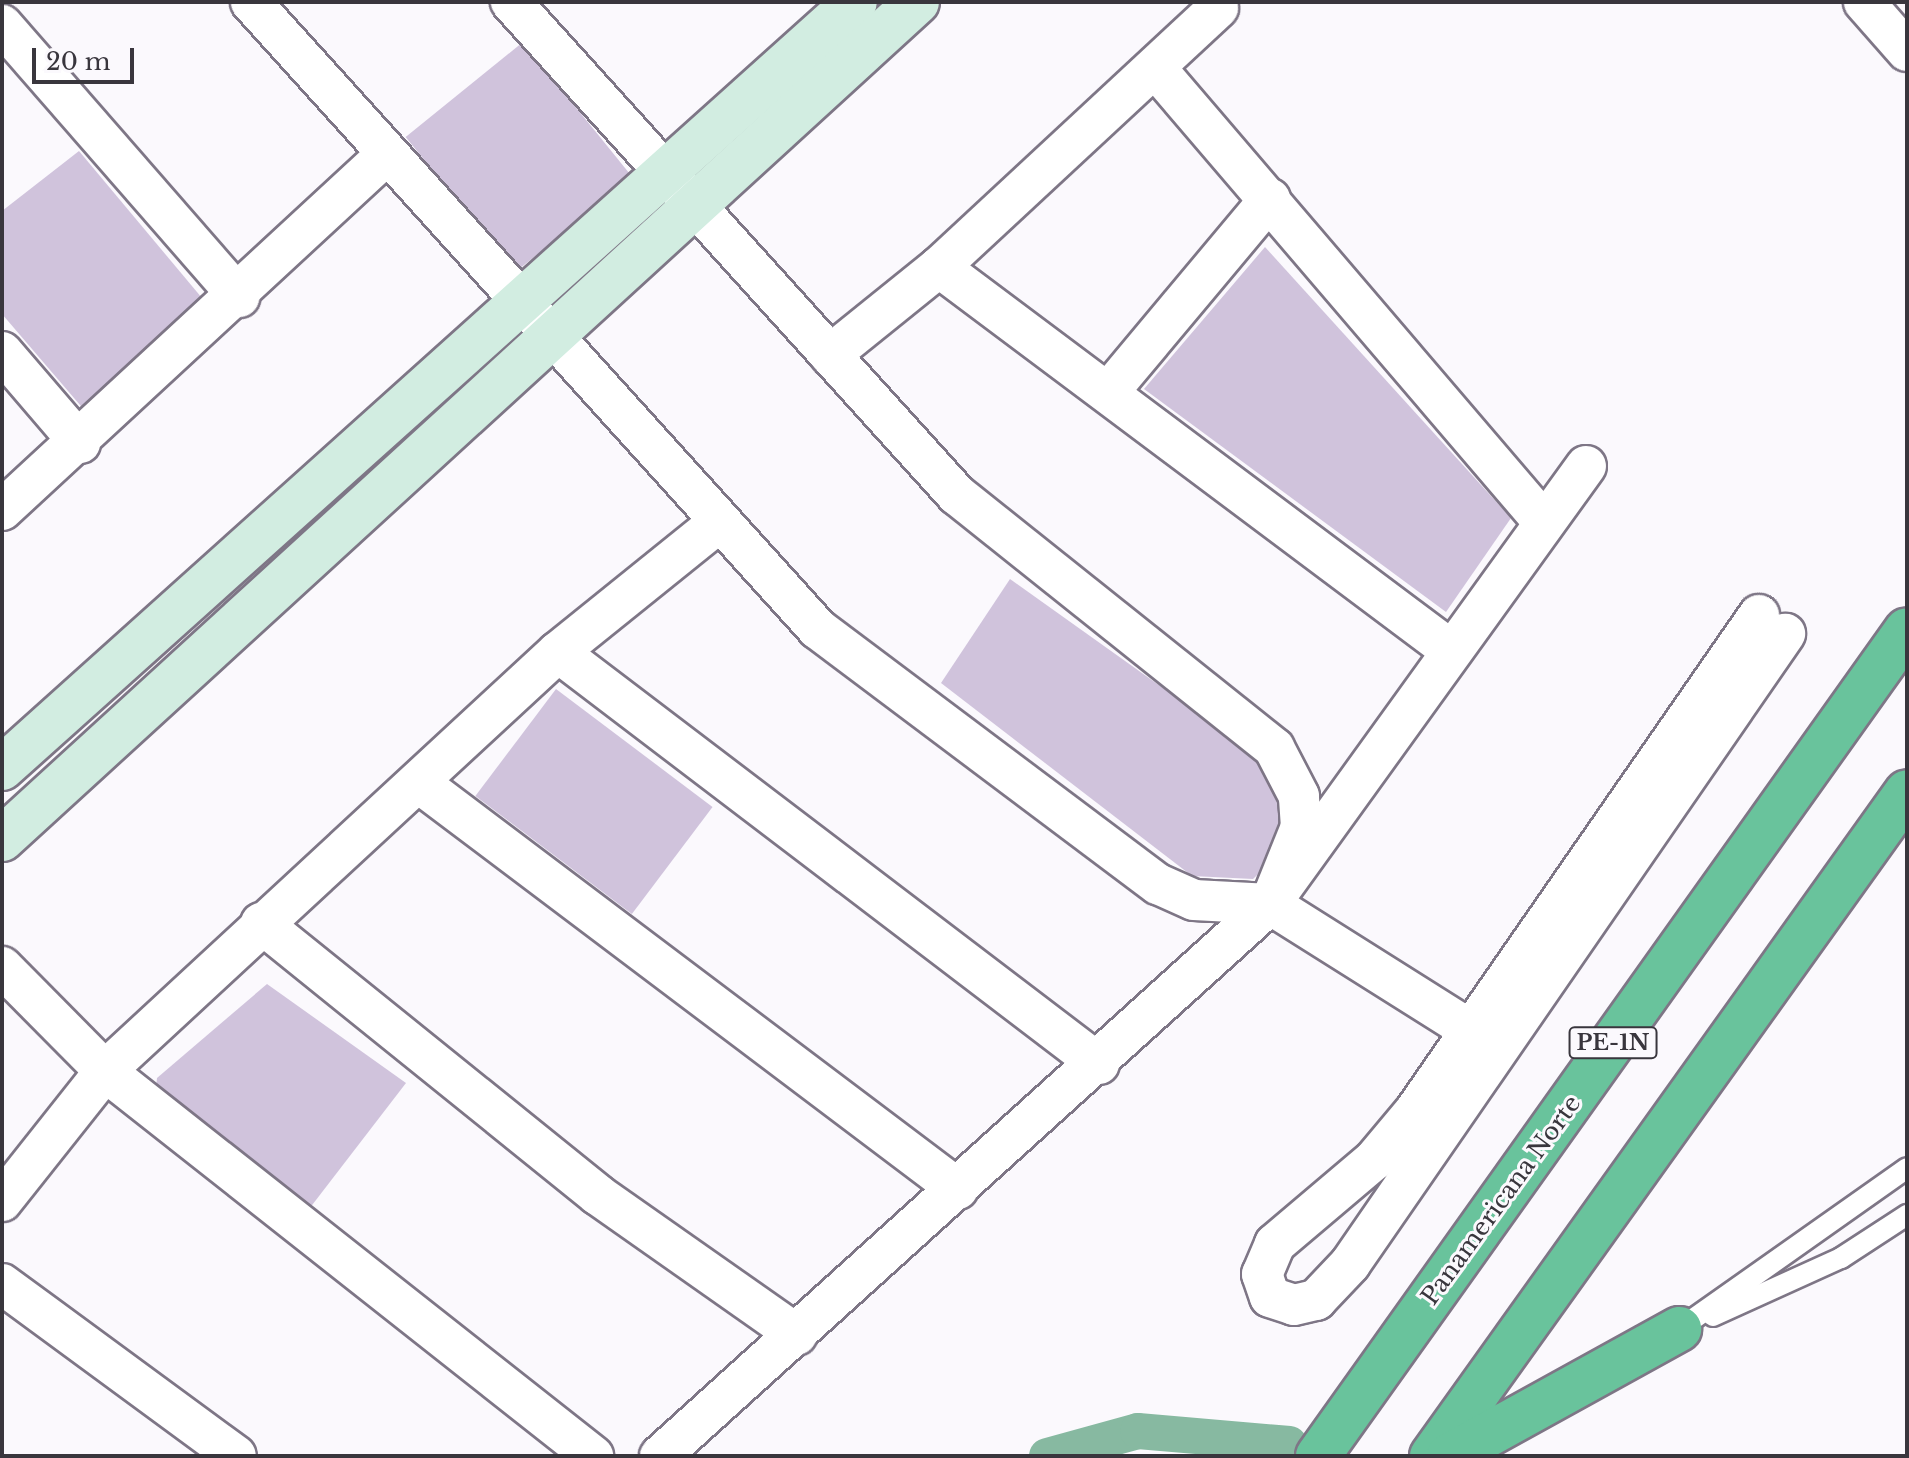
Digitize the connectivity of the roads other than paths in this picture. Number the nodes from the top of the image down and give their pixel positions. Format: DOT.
graph roads {
  1 [pos="251,2"];
  2 [pos="855,2"];
  3 [pos="917,2"];
  4 [pos="1864,2"];
  5 [pos="515,3"];
  6 [pos="1218,8"];
  7 [pos="2,25"];
  8 [pos="1907,51"];
  9 [pos="1158,71"];
  10 [pos="385,156"];
  11 [pos="663,173"];
  12 [pos="1270,199"];
  13 [pos="694,209"];
  14 [pos="939,267"];
  15 [pos="239,297"];
  16 [pos="521,299"];
  17 [pos="558,338"];
  18 [pos="2,352"];
  19 [pos="830,355"];
  20 [pos="1111,389"];
  21 [pos="80,443"];
  22 [pos="1586,466"];
  23 [pos="2,510"];
  24 [pos="1542,520"];
  25 [pos="718,523"];
  26 [pos="1772,624"];
  27 [pos="1907,630"];
  28 [pos="1449,649"];
  29 [pos="558,652"];
  30 [pos="2,768"];
  31 [pos="418,782"];
  32 [pos="1907,792"];
  33 [pos="2,839"];
  34 [pos="1270,904"];
  35 [pos="261,923"];
  36 [pos="2,967"];
  37 [pos="1485,1039"];
  38 [pos="1099,1064"];
  39 [pos="105,1071"];
  40 [pos="1907,1168"];
  41 [pos="958,1189"];
  42 [pos="2,1201"];
  43 [pos="1907,1215"];
  44 [pos="2,1284"];
  45 [pos="1679,1329"];
  46 [pos="797,1335"];
  47 [pos="236,1456"];
  48 [pos="593,1456"];
  49 [pos="660,1456"];
  50 [pos="1318,1456"];
  51 [pos="1432,1456"];
  52 [pos="1449,1456"];
  1 -- 10 [label="street"];
  2 -- 11 [label="street"];
  3 -- 13 [label="street"];
  4 -- 8 [label="street"];
  5 -- 11 [label="street"];
  6 -- 9 [label="street"];
  7 -- 15 [label="street"];
  9 -- 12 [label="street"];
  9 -- 14 [label="street"];
  10 -- 15 [label="street"];
  10 -- 16 [label="street"];
  11 -- 13 [label="street"];
  11 -- 16 [label="street"];
  12 -- 20 [label="street"];
  12 -- 24 [label="street"];
  13 -- 17 [label="street"];
  13 -- 19 [label="street"];
  14 -- 19 [label="street"];
  14 -- 20 [label="street"];
  15 -- 21 [label="street"];
  16 -- 17 [label="street"];
  16 -- 30 [label="street"];
  17 -- 25 [label="street"];
  17 -- 33 [label="street"];
  18 -- 21 [label="street"];
  19 -- 34 [label="street"];
  20 -- 28 [label="street"];
  21 -- 23 [label="street"];
  22 -- 24 [label="street"];
  24 -- 28 [label="street"];
  25 -- 29 [label="street"];
  25 -- 34 [label="street"];
  26 -- 37 [label="street"];
  27 -- 50 [label="highway, Panamericana Norte / PE-1N"];
  28 -- 34 [label="street"];
  29 -- 31 [label="street"];
  29 -- 38 [label="street"];
  31 -- 35 [label="street"];
  31 -- 41 [label="street"];
  32 -- 51 [label="highway"];
  34 -- 37 [label="street"];
  34 -- 38 [label="street"];
  35 -- 39 [label="street"];
  35 -- 46 [label="street"];
  36 -- 39 [label="street"];
  37 -- 37 [label="street"];
  38 -- 41 [label="street"];
  39 -- 42 [label="street"];
  39 -- 48 [label="street"];
  40 -- 45 [label="lane"];
  41 -- 46 [label="street"];
  43 -- 45 [label="lane"];
  44 -- 47 [label="street"];
  45 -- 52 [label="highway"];
  46 -- 49 [label="street"];
}
